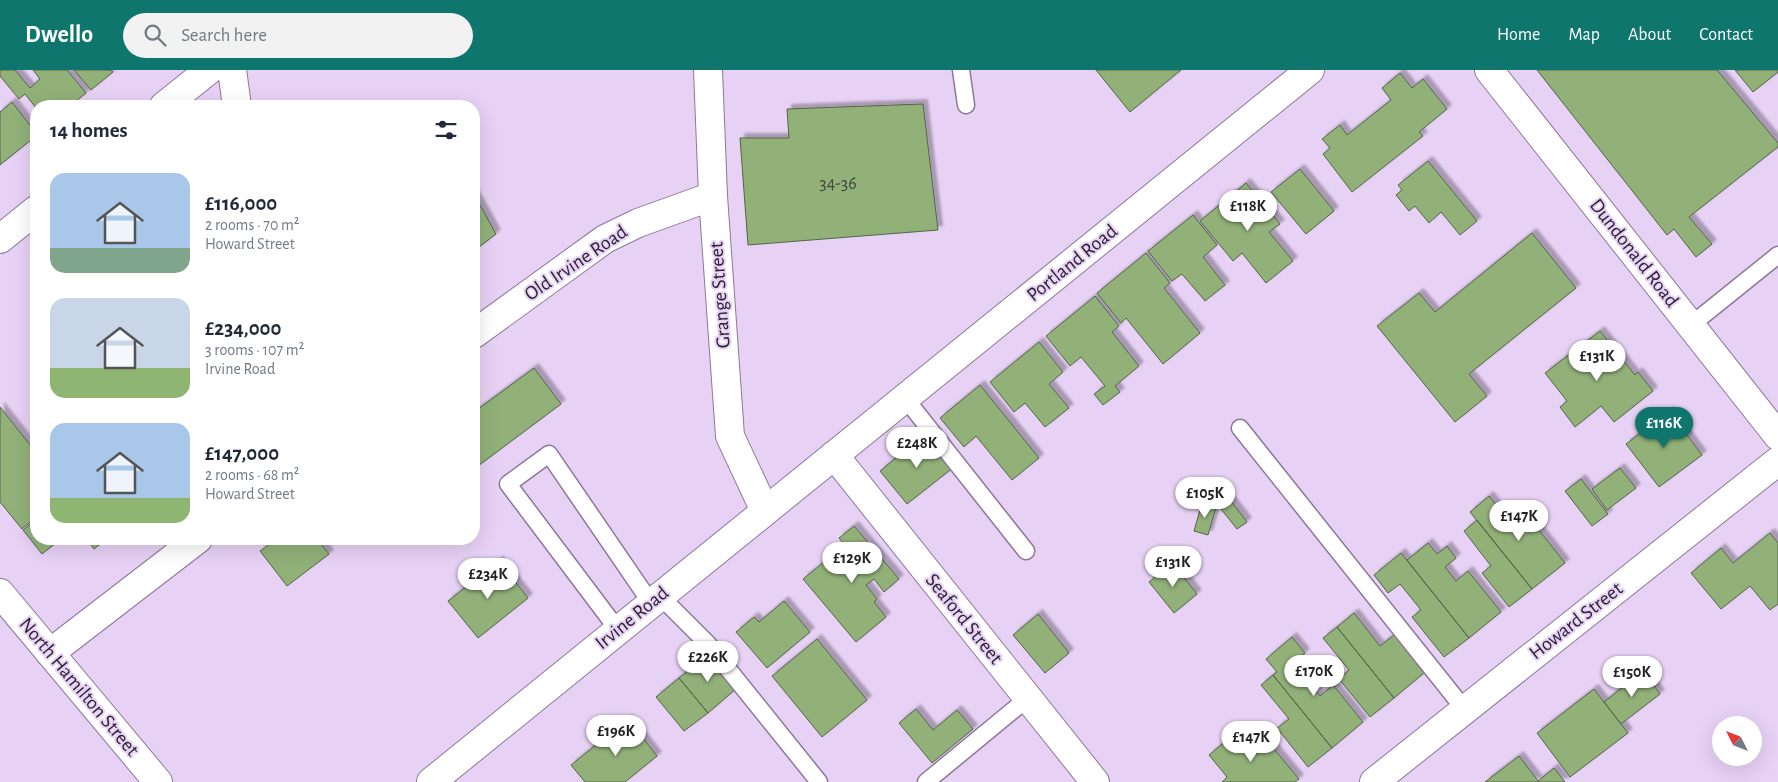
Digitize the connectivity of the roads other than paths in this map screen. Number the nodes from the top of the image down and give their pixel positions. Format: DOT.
graph roads {
  1 [pos="209,70"];
  2 [pos="232,70"];
  3 [pos="708,70"];
  4 [pos="961,70"];
  5 [pos="1310,70"];
  6 [pos="1489,70"];
  7 [pos="172,100"];
  8 [pos="236,100"];
  9 [pos="966,105"];
  10 [pos="714,196"];
  11 [pos="30,214"];
  12 [pos="4,229"];
  13 [pos="1778,255"];
  14 [pos="1691,326"];
  15 [pos="480,330"];
  16 [pos="905,398"];
  17 [pos="1240,428"];
  18 [pos="1778,436"];
  19 [pos="834,455"];
  20 [pos="1778,461"];
  21 [pos="764,511"];
  22 [pos="190,545"];
  23 [pos="1026,551"];
  24 [pos="0,593"];
  25 [pos="656,600"];
  26 [pos="618,630"];
  27 [pos="50,653"];
  28 [pos="1028,698"];
  29 [pos="1465,710"];
  30 [pos="158,782"];
  31 [pos="430,782"];
  32 [pos="818,782"];
  33 [pos="926,782"];
  34 [pos="1095,782"];
  35 [pos="1374,782"];
  1 -- 7 [label="street"];
  2 -- 8 [label="street"];
  3 -- 10 [label="street, Grange Street"];
  4 -- 9 [label="lane"];
  5 -- 16 [label="street, Portland Road"];
  6 -- 14 [label="street, Dundonald Road"];
  10 -- 15 [label="street, Old Irvine Road"];
  10 -- 21 [label="street, Grange Street"];
  11 -- 12 [label="street"];
  13 -- 14 [label="lane"];
  14 -- 18 [label="street, Dundonald Road"];
  16 -- 19 [label="street, Portland Road"];
  16 -- 23 [label="lane"];
  17 -- 29 [label="lane"];
  19 -- 21 [label="street, Irvine Road"];
  19 -- 28 [label="street, Seaford Street"];
  20 -- 29 [label="street, Howard Street"];
  21 -- 25 [label="street, Irvine Road"];
  22 -- 27 [label="street"];
  24 -- 27 [label="street, North Hamilton Street"];
  25 -- 26 [label="street, Irvine Road"];
  25 -- 26 [label="lane"];
  25 -- 32 [label="lane"];
  26 -- 31 [label="street, Irvine Road"];
  27 -- 30 [label="street, North Hamilton Street"];
  28 -- 33 [label="lane"];
  28 -- 34 [label="street, Seaford Street"];
  29 -- 35 [label="street, Howard Street"];
}
